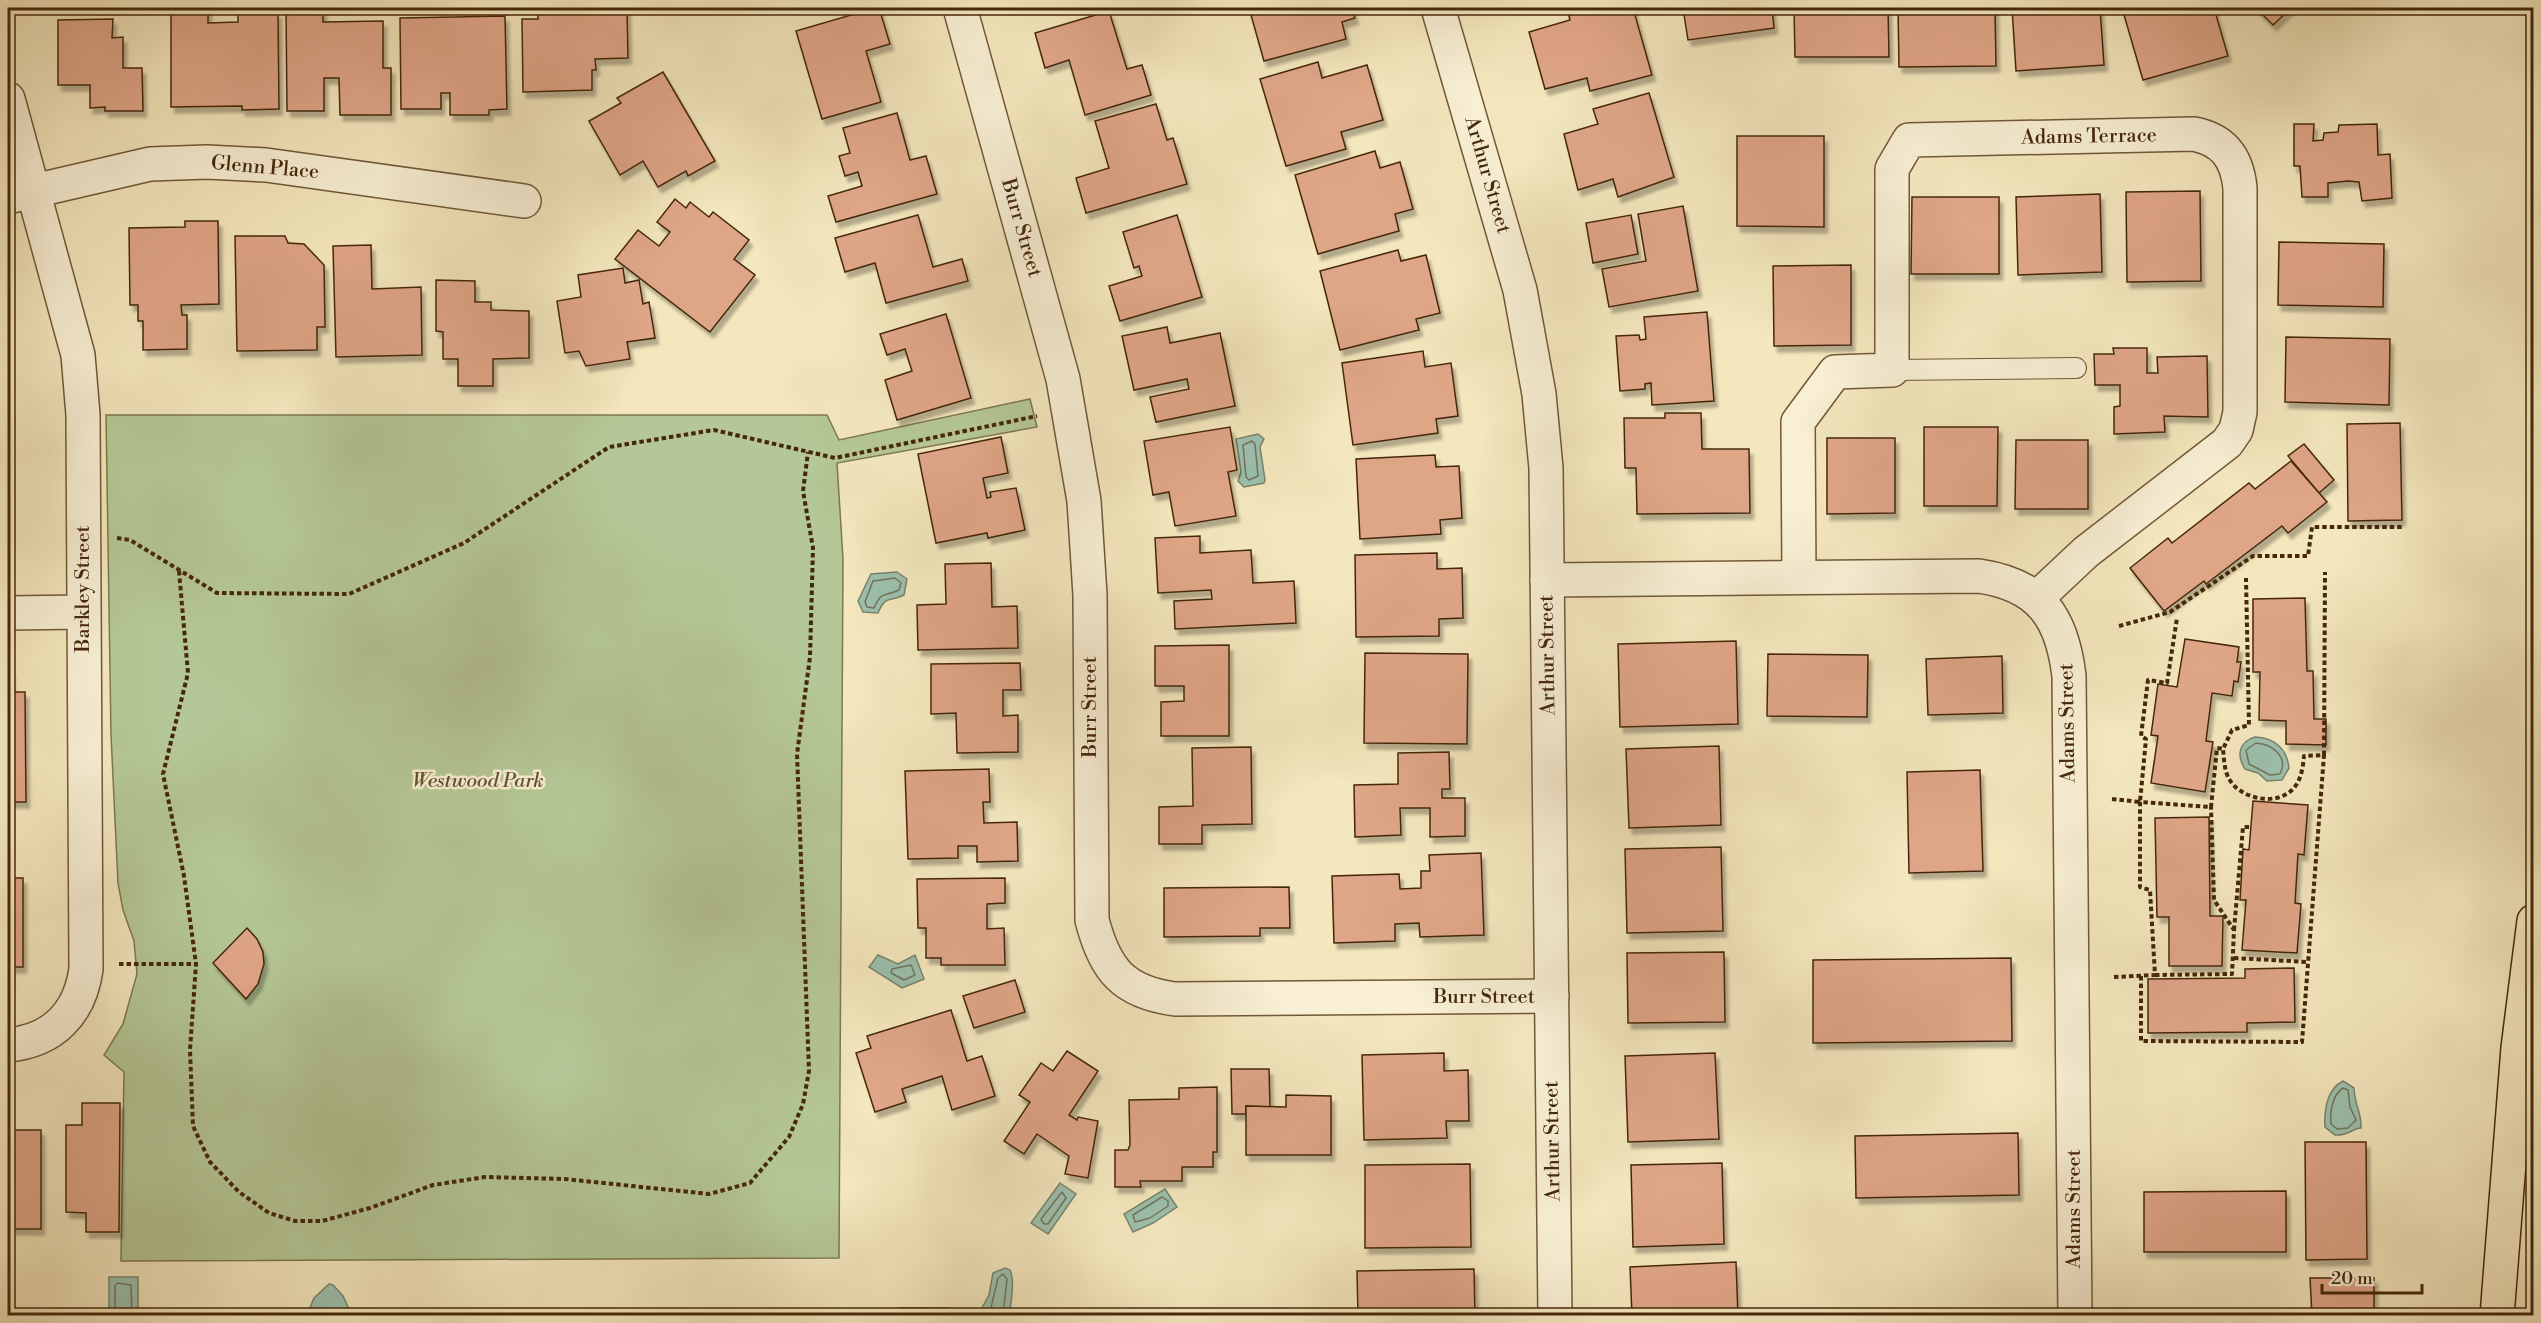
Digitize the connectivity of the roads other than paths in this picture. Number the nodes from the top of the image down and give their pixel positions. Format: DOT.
graph roads {
  1 [pos="960,8"];
  2 [pos="1438,8"];
  3 [pos="8,99"];
  4 [pos="21,194"];
  5 [pos="524,201"];
  6 [pos="2076,368"];
  7 [pos="1892,370"];
  8 [pos="1799,577"];
  9 [pos="1547,580"];
  10 [pos="2036,599"];
  11 [pos="83,612"];
  12 [pos="8,613"];
  13 [pos="2534,921"];
  14 [pos="1552,996"];
  15 [pos="8,1045"];
  16 [pos="1555,1316"];
  17 [pos="2075,1316"];
  18 [pos="2497,1316"];
  1 -- 14 [label="street, Burr Street"];
  2 -- 9 [label="street, Arthur Street"];
  3 -- 4 [label="street, Barkley Street"];
  4 -- 5 [label="street, Glenn Place"];
  4 -- 11 [label="street, Barkley Street"];
  6 -- 7 [label="lane"];
  7 -- 8 [label="street"];
  7 -- 10 [label="street, Adams Terrace"];
  8 -- 9 [label="street, Adams Street"];
  8 -- 10 [label="street, Adams Street"];
  9 -- 14 [label="street, Arthur Street"];
  10 -- 17 [label="street, Adams Street"];
  11 -- 12 [label="street"];
  11 -- 15 [label="street, Barkley Street"];
  13 -- 18 [label="highway"];
  14 -- 16 [label="street, Arthur Street"];
}
